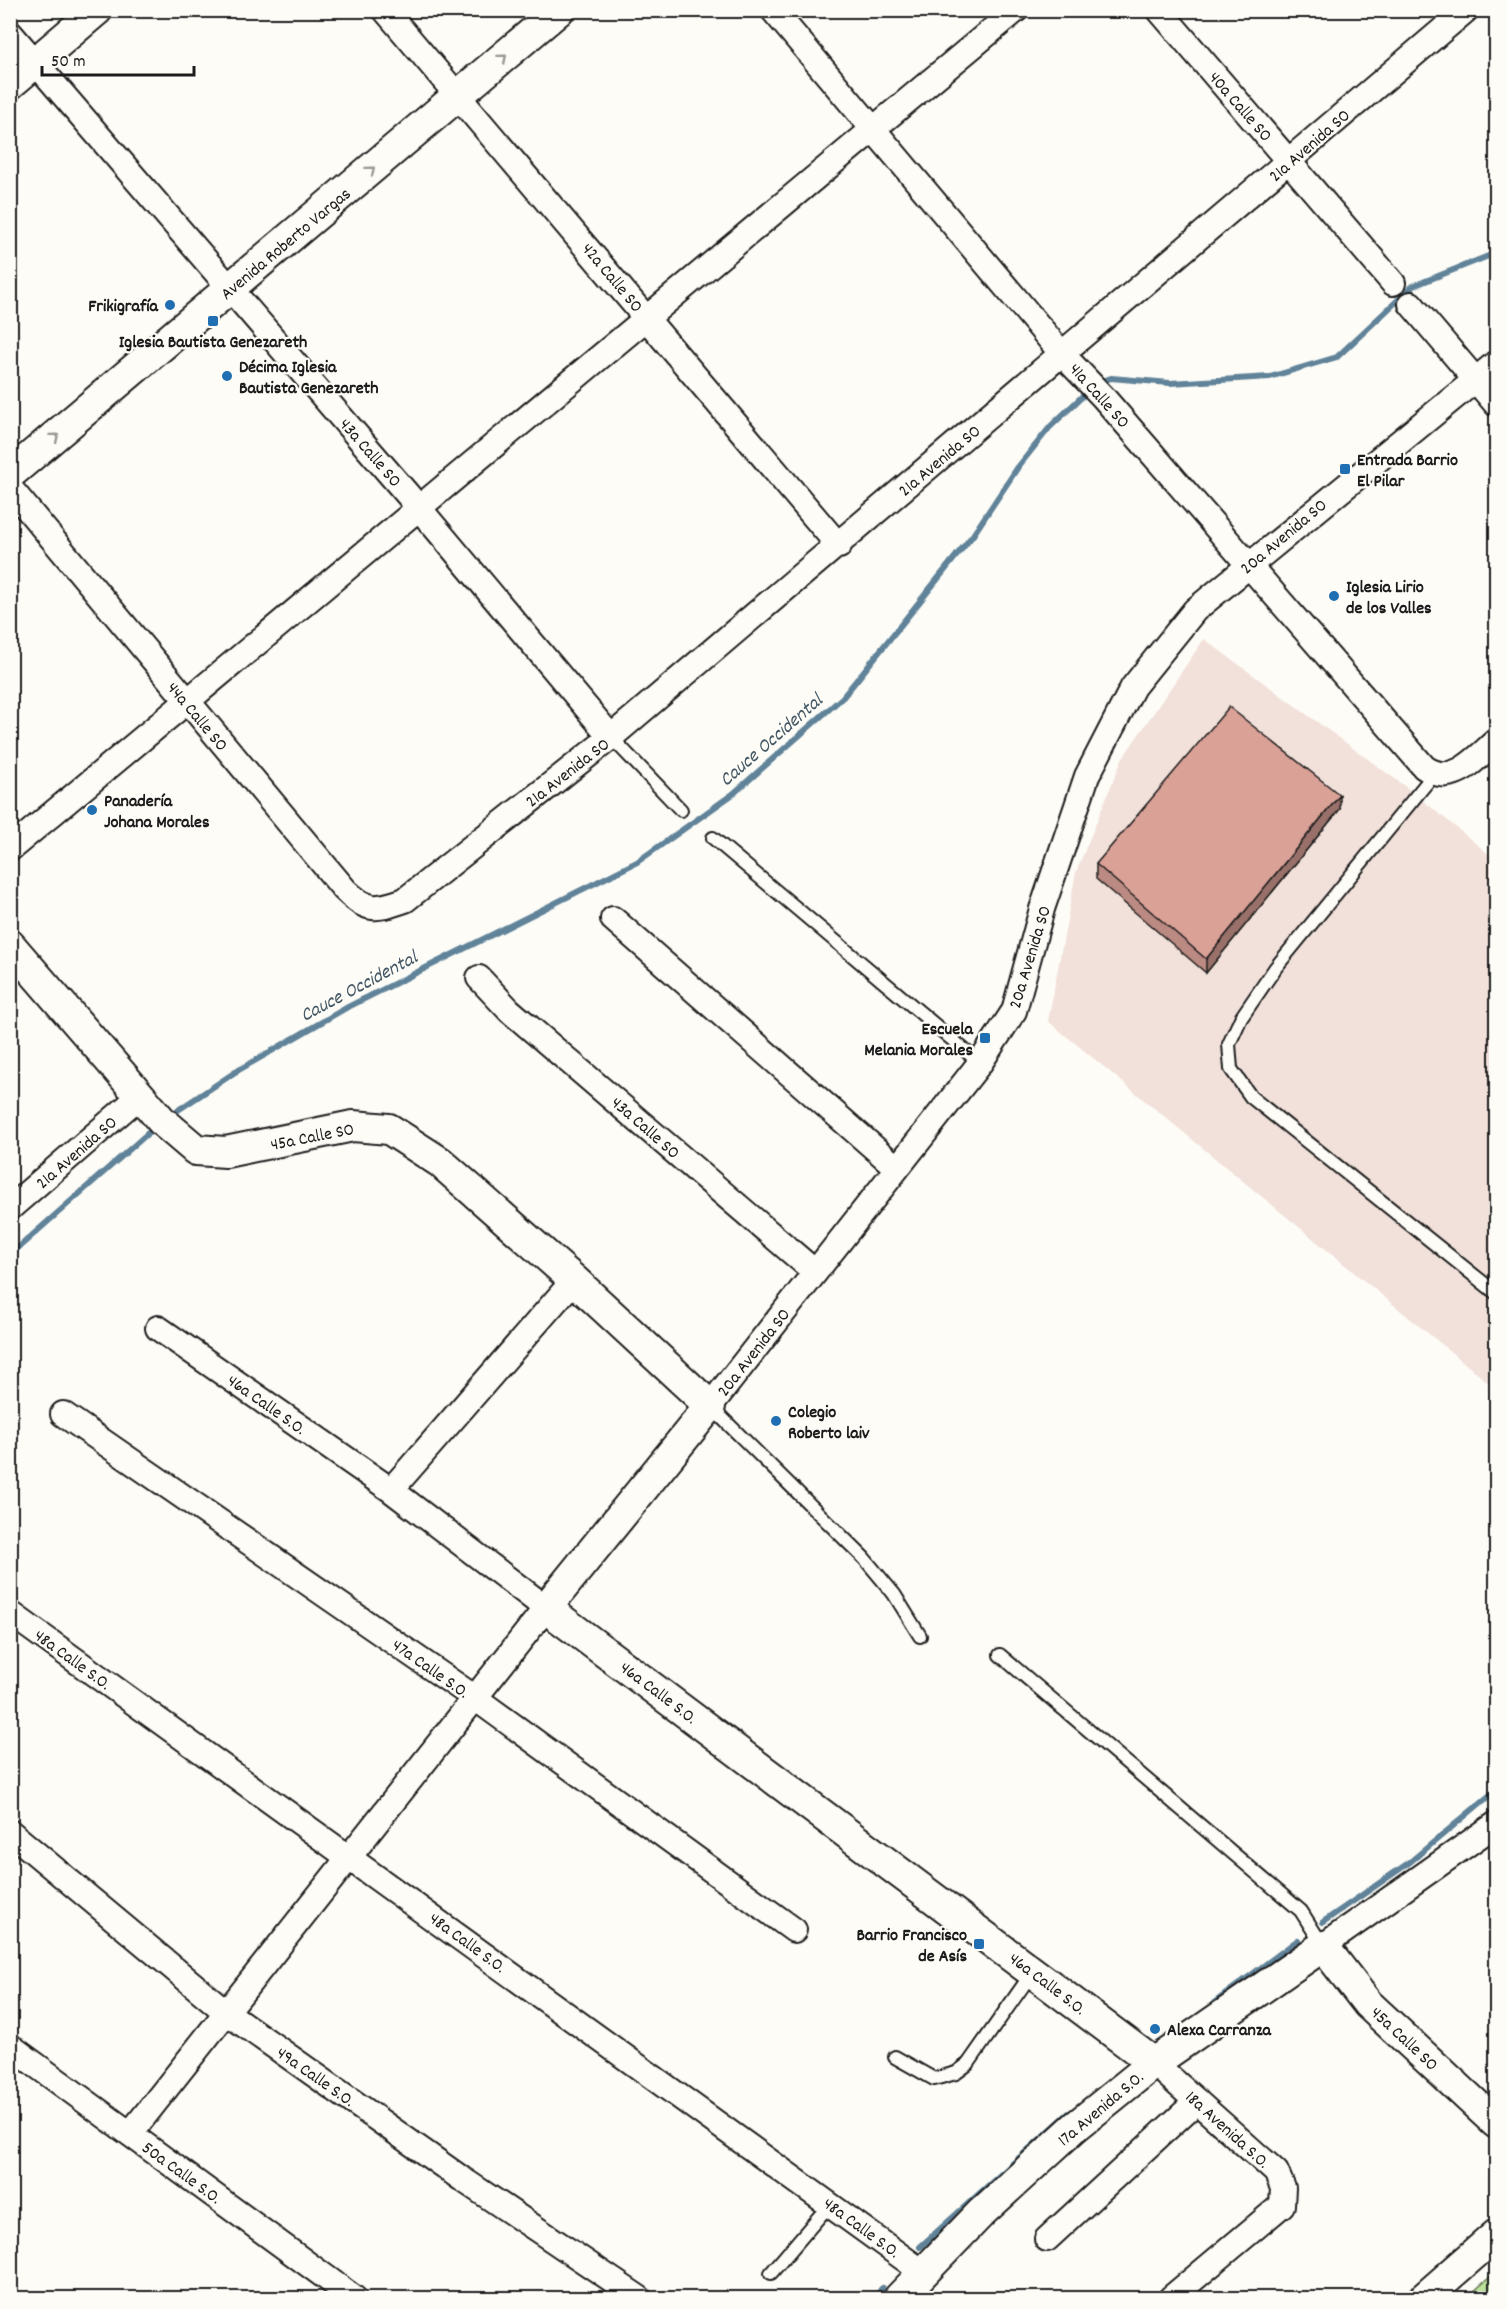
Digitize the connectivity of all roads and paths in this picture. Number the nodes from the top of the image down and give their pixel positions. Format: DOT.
graph roads {
  1 [pos="98,10"];
  2 [pos="385,10"];
  3 [pos="559,10"];
  4 [pos="773,10"];
  5 [pos="1016,10"];
  6 [pos="1159,10"];
  7 [pos="1466,10"];
  8 [pos="10,33"];
  9 [pos="36,62"];
  10 [pos="10,84"];
  11 [pos="458,96"];
  12 [pos="873,127"];
  13 [pos="1289,162"];
  14 [pos="1393,283"];
  15 [pos="231,289"];
  16 [pos="1412,304"];
  17 [pos="646,316"];
  18 [pos="1063,355"];
  19 [pos="1497,363"];
  20 [pos="1476,379"];
  21 [pos="1497,404"];
  22 [pos="10,474"];
  23 [pos="10,488"];
  24 [pos="418,508"];
  25 [pos="839,546"];
  26 [pos="1249,565"];
  27 [pos="186,702"];
  28 [pos="611,737"];
  29 [pos="1497,741"];
  30 [pos="1434,774"];
  31 [pos="681,810"];
  32 [pos="714,838"];
  33 [pos="10,849"];
  34 [pos="405,900"];
  35 [pos="613,919"];
  36 [pos="10,945"];
  37 [pos="479,978"];
  38 [pos="980,1063"];
  39 [pos="141,1095"];
  40 [pos="896,1167"];
  41 [pos="10,1208"];
  42 [pos="815,1272"];
  43 [pos="574,1280"];
  44 [pos="1497,1293"];
  45 [pos="158,1328"];
  46 [pos="710,1406"];
  47 [pos="63,1414"];
  48 [pos="391,1490"];
  49 [pos="546,1608"];
  50 [pos="10,1613"];
  51 [pos="920,1636"];
  52 [pos="999,1655"];
  53 [pos="475,1698"];
  54 [pos="1494,1829"];
  55 [pos="10,1832"];
  56 [pos="350,1856"];
  57 [pos="794,1930"];
  58 [pos="1323,1946"];
  59 [pos="1032,1972"];
  60 [pos="226,2012"];
  61 [pos="10,2046"];
  62 [pos="895,2057"];
  63 [pos="1154,2063"];
  64 [pos="1197,2101"];
  65 [pos="1497,2123"];
  66 [pos="129,2134"];
  67 [pos="830,2204"];
  68 [pos="1497,2235"];
  69 [pos="1047,2239"];
  70 [pos="771,2273"];
  71 [pos="924,2273"];
  72 [pos="354,2298"];
  73 [pos="639,2298"];
  74 [pos="899,2298"];
  75 [pos="1171,2298"];
  76 [pos="1424,2298"];
  1 -- 9 [label="street"];
  2 -- 11 [label="street, 42a Calle SO"];
  11 -- 3 [label="street, Avenida Roberto Vargas, one-way"];
  4 -- 12 [label="street, 41a Calle SO"];
  5 -- 12 [label="street"];
  6 -- 13 [label="street, 40a Calle SO"];
  7 -- 13 [label="street, 21a Avenida SO"];
  8 -- 9 [label="street, 43a Calle SO"];
  9 -- 10 [label="street"];
  9 -- 15 [label="street, 43a Calle SO"];
  15 -- 11 [label="street, Avenida Roberto Vargas, one-way"];
  11 -- 17 [label="street, 42a Calle SO"];
  12 -- 17 [label="street"];
  12 -- 18 [label="street, 41a Calle SO"];
  13 -- 14 [label="street, 40a Calle SO"];
  13 -- 18 [label="street, 21a Avenida SO"];
  22 -- 15 [label="street, Avenida Roberto Vargas, one-way"];
  15 -- 24 [label="street, 43a Calle SO"];
  16 -- 20 [label="street"];
  17 -- 24 [label="street"];
  17 -- 25 [label="street, 42a Calle SO"];
  18 -- 25 [label="street, 21a Avenida SO"];
  18 -- 26 [label="street, 41a Calle SO"];
  19 -- 20 [label="street, 20a Avenida SO"];
  20 -- 21 [label="street"];
  20 -- 26 [label="street, 20a Avenida SO"];
  23 -- 27 [label="street, 44a Calle SO"];
  24 -- 27 [label="street"];
  24 -- 28 [label="street, 43a Calle SO"];
  25 -- 28 [label="street, 21a Avenida SO"];
  26 -- 30 [label="street, 41a Calle SO"];
  26 -- 38 [label="street, 20a Avenida SO"];
  27 -- 33 [label="street"];
  27 -- 34 [label="street, 44a Calle SO"];
  28 -- 31 [label="lane"];
  28 -- 34 [label="street, 21a Avenida SO"];
  29 -- 30 [label="street"];
  30 -- 44 [label="lane"];
  32 -- 38 [label="lane"];
  35 -- 40 [label="street"];
  36 -- 39 [label="street, 45a Calle SO"];
  37 -- 42 [label="street, 43a Calle SO"];
  38 -- 40 [label="street, 20a Avenida SO"];
  39 -- 41 [label="street, 21a Avenida SO"];
  39 -- 43 [label="street, 45a Calle SO"];
  40 -- 42 [label="street, 20a Avenida SO"];
  42 -- 46 [label="street, 20a Avenida SO"];
  43 -- 46 [label="street, 45a Calle SO"];
  43 -- 48 [label="street"];
  45 -- 48 [label="street, 46a Calle S.O."];
  46 -- 49 [label="street, 20a Avenida SO"];
  46 -- 51 [label="lane"];
  47 -- 53 [label="street, 47a Calle S.O."];
  48 -- 49 [label="street, 46a Calle S.O."];
  49 -- 53 [label="street"];
  49 -- 59 [label="street, 46a Calle S.O."];
  50 -- 56 [label="street, 48a Calle S.O."];
  52 -- 58 [label="lane"];
  53 -- 56 [label="street"];
  53 -- 57 [label="street, 47a Calle S.O."];
  54 -- 58 [label="street"];
  55 -- 60 [label="street, 49a Calle S.O."];
  56 -- 60 [label="street"];
  56 -- 67 [label="street, 48a Calle S.O."];
  58 -- 63 [label="street, 17a Avenida S.O."];
  58 -- 65 [label="street, 45a Calle SO"];
  59 -- 62 [label="lane"];
  59 -- 63 [label="street, 46a Calle S.O."];
  60 -- 66 [label="street"];
  60 -- 73 [label="street, 49a Calle S.O."];
  61 -- 66 [label="street, 50a Calle S.O."];
  63 -- 64 [label="street, 18a Avenida S.O."];
  63 -- 71 [label="street, 17a Avenida S.O."];
  64 -- 69 [label="street"];
  64 -- 75 [label="street, 18a Avenida S.O."];
  66 -- 72 [label="street, 50a Calle S.O."];
  67 -- 70 [label="lane"];
  67 -- 71 [label="street, 48a Calle S.O."];
  68 -- 76 [label="street"];
  71 -- 74 [label="street, 17a Avenida S.O."];
}
